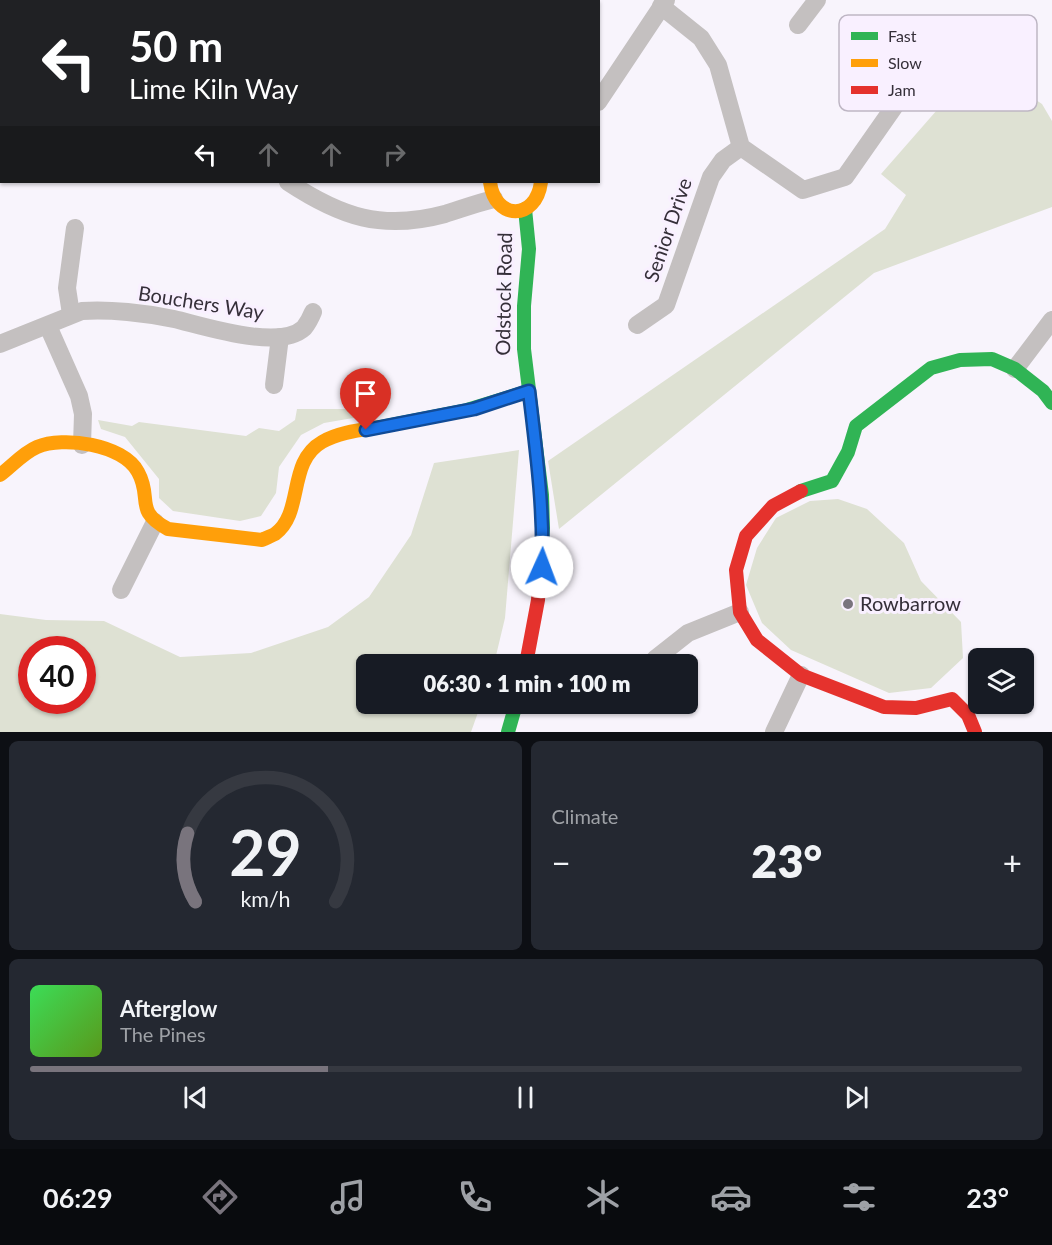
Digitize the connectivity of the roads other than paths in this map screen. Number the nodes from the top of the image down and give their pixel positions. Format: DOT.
graph roads {
  1 [pos="817,0"];
  2 [pos="664,3"];
  3 [pos="798,25"];
  4 [pos="600,99"];
  5 [pos="891,111"];
  6 [pos="741,147"];
  7 [pos="290,183"];
  8 [pos="541,183"];
  9 [pos="492,190"];
  10 [pos="525,209"];
  11 [pos="75,228"];
  12 [pos="313,312"];
  13 [pos="71,314"];
  14 [pos="1052,320"];
  15 [pos="48,326"];
  16 [pos="637,326"];
  17 [pos="280,337"];
  18 [pos="0,344"];
  19 [pos="1015,369"];
  20 [pos="274,386"];
  21 [pos="529,391"];
  22 [pos="1052,403"];
  23 [pos="82,445"];
  24 [pos="0,475"];
  25 [pos="155,522"];
  26 [pos="121,590"];
  27 [pos="740,612"];
  28 [pos="528,654"];
  29 [pos="661,654"];
  30 [pos="801,675"];
  31 [pos="513,714"];
  32 [pos="508,732"];
  33 [pos="774,732"];
  34 [pos="975,732"];
  1 -- 3 [label="street"];
  2 -- 4 [label="street"];
  2 -- 6 [label="street"];
  5 -- 6 [label="street"];
  6 -- 16 [label="street, Senior Drive"];
  7 -- 9 [label="street"];
  8 -- 10 [label="street, Odstock Road"];
  9 -- 10 [label="street, Odstock Road"];
  10 -- 21 [label="street, Odstock Road"];
  11 -- 13 [label="street"];
  12 -- 17 [label="street, Bouchers Way"];
  13 -- 15 [label="street, Bouchers Way"];
  13 -- 17 [label="street, Bouchers Way"];
  14 -- 19 [label="street"];
  15 -- 18 [label="street, Bouchers Way"];
  15 -- 23 [label="street"];
  17 -- 20 [label="street"];
  19 -- 22 [label="street"];
  19 -- 27 [label="street"];
  21 -- 25 [label="street"];
  21 -- 28 [label="street, Odstock Road"];
  23 -- 24 [label="street"];
  23 -- 25 [label="street"];
  25 -- 26 [label="street"];
  27 -- 29 [label="street"];
  27 -- 30 [label="street"];
  30 -- 33 [label="street"];
  30 -- 34 [label="street"];
  31 -- 32 [label="street"];
}
